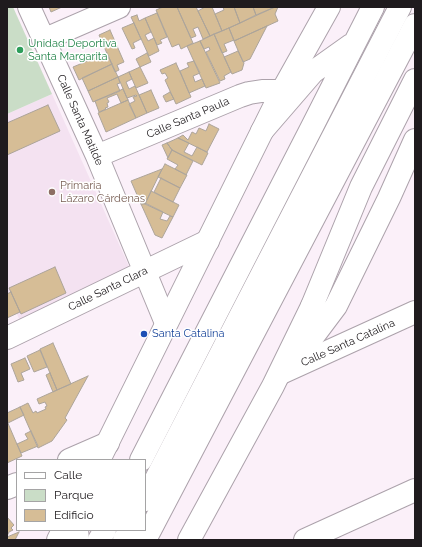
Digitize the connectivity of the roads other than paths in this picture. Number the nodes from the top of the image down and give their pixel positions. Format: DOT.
graph roads {
  1 [pos="29,7"];
  2 [pos="119,7"];
  3 [pos="329,7"];
  4 [pos="373,7"];
  5 [pos="387,7"];
  6 [pos="400,7"];
  7 [pos="415,26"];
  8 [pos="43,40"];
  9 [pos="354,43"];
  10 [pos="415,80"];
  11 [pos="282,91"];
  12 [pos="262,131"];
  13 [pos="415,140"];
  14 [pos="97,156"];
  15 [pos="408,170"];
  16 [pos="208,241"];
  17 [pos="146,271"];
  18 [pos="415,312"];
  19 [pos="166,323"];
  20 [pos="7,338"];
  21 [pos="280,373"];
  22 [pos="103,451"];
  23 [pos="73,459"];
  24 [pos="142,459"];
  25 [pos="146,478"];
  26 [pos="415,490"];
  27 [pos="146,498"];
  28 [pos="206,510"];
  29 [pos="63,531"];
  30 [pos="104,531"];
  31 [pos="118,531"];
  32 [pos="129,531"];
  33 [pos="58,540"];
  34 [pos="100,540"];
  35 [pos="114,540"];
  36 [pos="124,540"];
  37 [pos="146,540"];
  38 [pos="189,540"];
  39 [pos="205,540"];
  40 [pos="305,540"];
  1 -- 8 [label="main road, Calle Santa Matilde"];
  2 -- 8 [label="main road"];
  3 -- 11 [label="main road"];
  4 -- 9 [label="main road"];
  5 -- 25 [label="main road"];
  6 -- 27 [label="main road"];
  7 -- 37 [label="main road"];
  8 -- 14 [label="main road, Calle Santa Matilde"];
  9 -- 12 [label="main road"];
  9 -- 24 [label="main road"];
  10 -- 21 [label="main road"];
  11 -- 12 [label="main road"];
  11 -- 14 [label="main road, Calle Santa Paula"];
  12 -- 16 [label="main road"];
  13 -- 15 [label="main road"];
  14 -- 17 [label="main road, Calle Santa Matilde"];
  15 -- 21 [label="main road"];
  16 -- 17 [label="main road, Calle Santa Clara"];
  16 -- 19 [label="main road"];
  17 -- 19 [label="main road, Calle Santa Matilde"];
  17 -- 20 [label="main road, Calle Santa Clara"];
  18 -- 21 [label="main road, Calle Santa Catalina"];
  19 -- 22 [label="main road"];
  21 -- 28 [label="main road"];
  22 -- 23 [label="main road"];
  26 -- 40 [label="main road"];
  28 -- 38 [label="main road"];
  28 -- 39 [label="main road"];
  29 -- 33 [label="main road"];
  30 -- 34 [label="main road"];
  31 -- 35 [label="main road"];
  32 -- 36 [label="main road"];
}
